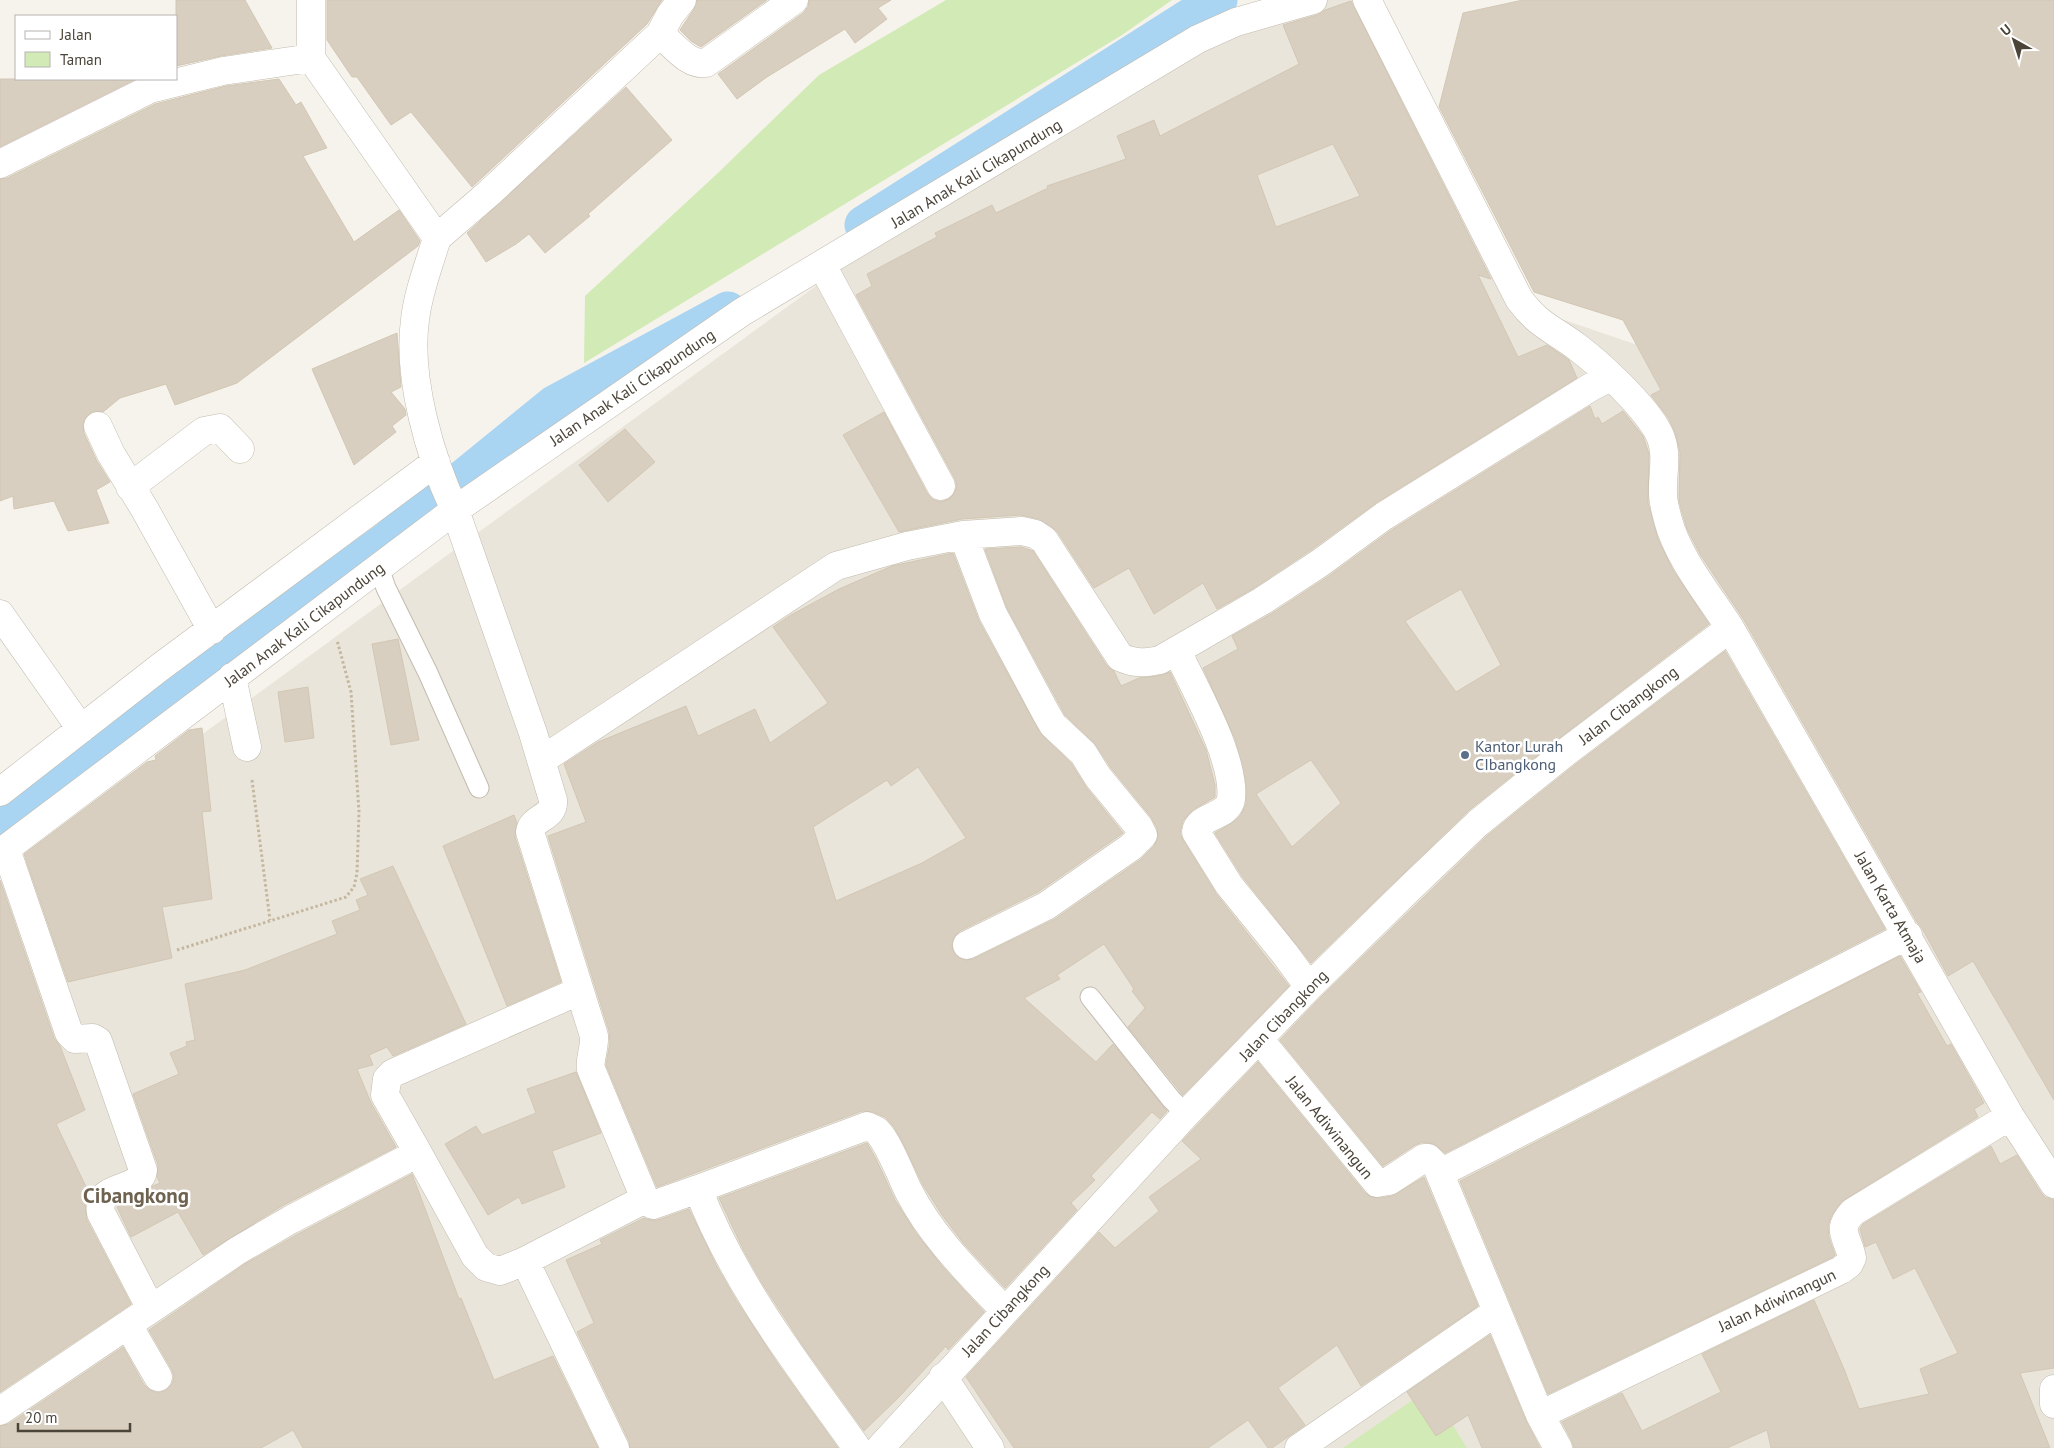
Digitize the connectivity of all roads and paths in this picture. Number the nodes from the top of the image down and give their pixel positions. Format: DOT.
graph roads {
  1 [pos="311,0"];
  2 [pos="682,0"];
  3 [pos="794,0"];
  4 [pos="1312,0"];
  5 [pos="1367,0"];
  6 [pos="660,34"];
  7 [pos="311,58"];
  8 [pos="0,164"];
  9 [pos="437,238"];
  10 [pos="822,265"];
  11 [pos="1610,377"];
  12 [pos="98,426"];
  13 [pos="240,449"];
  14 [pos="941,486"];
  15 [pos="130,487"];
  16 [pos="445,487"];
  17 [pos="963,536"];
  18 [pos="379,568"];
  19 [pos="327,606"];
  20 [pos="0,614"];
  21 [pos="1730,628"];
  22 [pos="212,630"];
  23 [pos="1177,651"];
  24 [pos="232,678"];
  25 [pos="81,729"];
  26 [pos="247,747"];
  27 [pos="542,760"];
  28 [pos="479,788"];
  29 [pos="0,792"];
  30 [pos="3,851"];
  31 [pos="270,920"];
  32 [pos="1908,935"];
  33 [pos="967,946"];
  34 [pos="177,950"];
  35 [pos="1309,987"];
  36 [pos="579,990"];
  37 [pos="1090,997"];
  38 [pos="1259,1039"];
  39 [pos="1186,1114"];
  40 [pos="2010,1116"];
  41 [pos="418,1153"];
  42 [pos="1440,1173"];
  43 [pos="2054,1184"];
  44 [pos="698,1189"];
  45 [pos="645,1198"];
  46 [pos="525,1261"];
  47 [pos="150,1309"];
  48 [pos="1004,1310"];
  49 [pos="1496,1312"];
  50 [pos="128,1325"];
  51 [pos="158,1377"];
  52 [pos="943,1377"];
  53 [pos="2054,1389"];
  54 [pos="2054,1404"];
  55 [pos="0,1411"];
  56 [pos="1540,1415"];
  57 [pos="615,1448"];
  58 [pos="857,1448"];
  59 [pos="880,1448"];
  60 [pos="990,1448"];
  61 [pos="1299,1448"];
  62 [pos="1558,1448"];
  1 -- 7 [label="street"];
  2 -- 6 [label="street"];
  3 -- 6 [label="street"];
  4 -- 10 [label="street, Jalan Anak Kali Cikapundung"];
  5 -- 11 [label="street, Jalan Karta Atmaja"];
  6 -- 9 [label="street"];
  7 -- 8 [label="street"];
  7 -- 9 [label="street"];
  9 -- 16 [label="street"];
  10 -- 14 [label="street"];
  10 -- 16 [label="street, Jalan Anak Kali Cikapundung"];
  11 -- 21 [label="street, Jalan Karta Atmaja"];
  11 -- 23 [label="street"];
  12 -- 15 [label="street"];
  13 -- 15 [label="street"];
  15 -- 22 [label="street"];
  16 -- 18 [label="street, Jalan Anak Kali Cikapundung"];
  16 -- 22 [label="street"];
  16 -- 27 [label="street"];
  17 -- 23 [label="street"];
  17 -- 27 [label="street"];
  17 -- 33 [label="street"];
  18 -- 19 [label="street, Jalan Anak Kali Cikapundung"];
  18 -- 28 [label="lane"];
  19 -- 24 [label="street, Jalan Anak Kali Cikapundung"];
  19 -- 31 [label="path"];
  20 -- 25 [label="street"];
  21 -- 32 [label="street, Jalan Karta Atmaja"];
  21 -- 35 [label="street, Jalan Cibangkong"];
  22 -- 25 [label="street"];
  23 -- 35 [label="street"];
  24 -- 26 [label="street"];
  24 -- 30 [label="street, Jalan Anak Kali Cikapundung"];
  25 -- 29 [label="street"];
  26 -- 31 [label="path"];
  27 -- 36 [label="street"];
  30 -- 47 [label="street"];
  31 -- 34 [label="path"];
  32 -- 40 [label="street, Jalan Karta Atmaja"];
  32 -- 42 [label="street"];
  35 -- 38 [label="street, Jalan Cibangkong"];
  36 -- 41 [label="street"];
  36 -- 45 [label="street"];
  37 -- 39 [label="lane"];
  38 -- 39 [label="street, Jalan Cibangkong"];
  38 -- 42 [label="street, Jalan Adiwinangun"];
  39 -- 48 [label="street, Jalan Cibangkong"];
  40 -- 43 [label="street, Jalan Karta Atmaja"];
  40 -- 56 [label="street, Jalan Adiwinangun"];
  41 -- 46 [label="street"];
  41 -- 47 [label="street"];
  42 -- 49 [label="street, Jalan Adiwinangun"];
  44 -- 45 [label="street"];
  44 -- 48 [label="street"];
  44 -- 58 [label="street"];
  45 -- 46 [label="street"];
  46 -- 57 [label="street"];
  47 -- 50 [label="street"];
  48 -- 52 [label="street, Jalan Cibangkong"];
  49 -- 56 [label="street, Jalan Adiwinangun"];
  49 -- 61 [label="street"];
  50 -- 51 [label="street"];
  50 -- 55 [label="street"];
  52 -- 59 [label="street, Jalan Cibangkong"];
  52 -- 60 [label="street"];
  53 -- 54 [label="street"];
  56 -- 62 [label="street, Jalan Adiwinangun"];
}
